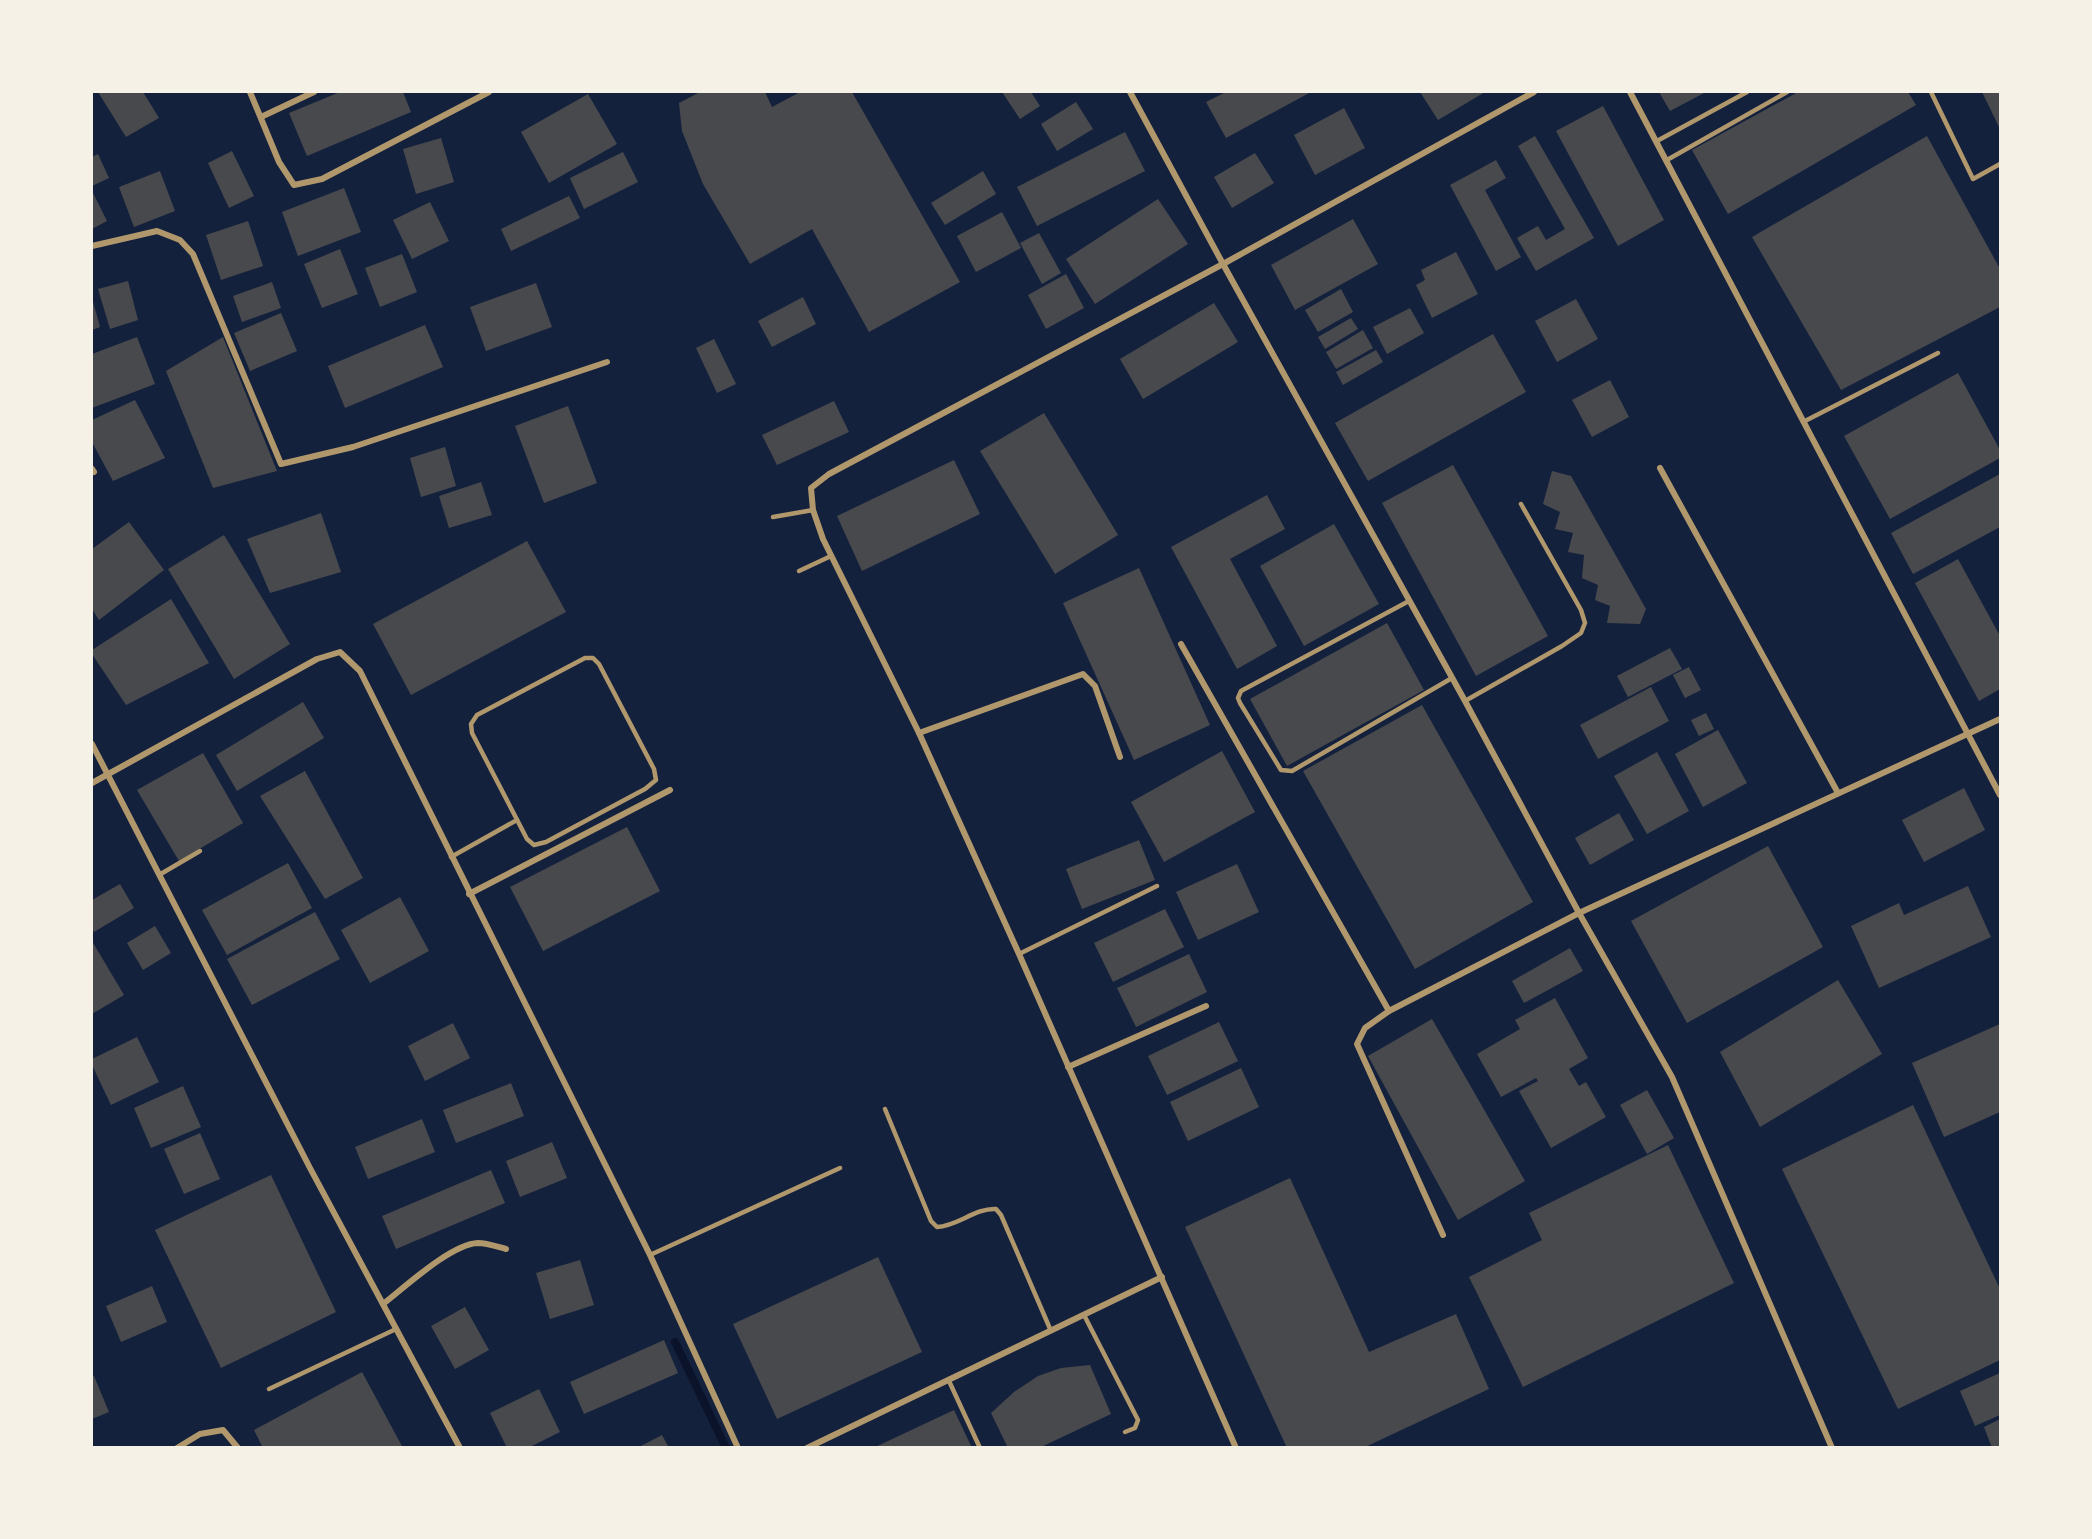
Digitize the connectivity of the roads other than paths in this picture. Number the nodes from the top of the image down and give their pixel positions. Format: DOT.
graph roads {
  1 [pos="250,92"];
  2 [pos="314,92"];
  3 [pos="489,92"];
  4 [pos="1130,92"];
  5 [pos="1534,92"];
  6 [pos="1630,92"];
  7 [pos="1747,92"];
  8 [pos="1787,92"];
  9 [pos="1931,92"];
  10 [pos="261,117"];
  11 [pos="1657,141"];
  12 [pos="1667,160"];
  13 [pos="2001,164"];
  14 [pos="92,246"];
  15 [pos="1223,264"];
  16 [pos="1938,353"];
  17 [pos="607,362"];
  18 [pos="1805,421"];
  19 [pos="1660,468"];
  20 [pos="1521,504"];
  21 [pos="813,510"];
  22 [pos="773,517"];
  23 [pos="831,556"];
  24 [pos="799,571"];
  25 [pos="1409,601"];
  26 [pos="1180,644"];
  27 [pos="1452,678"];
  28 [pos="1465,701"];
  29 [pos="2001,719"];
  30 [pos="920,733"];
  31 [pos="1968,735"];
  32 [pos="92,744"];
  33 [pos="1120,757"];
  34 [pos="107,774"];
  35 [pos="92,783"];
  36 [pos="670,790"];
  37 [pos="1838,793"];
  38 [pos="2001,795"];
  39 [pos="517,820"];
  40 [pos="200,851"];
  41 [pos="451,857"];
  42 [pos="159,875"];
  43 [pos="1157,886"];
  44 [pos="469,894"];
  45 [pos="1579,913"];
  46 [pos="1019,954"];
  47 [pos="1206,1006"];
  48 [pos="1389,1011"];
  49 [pos="1068,1067"];
  50 [pos="885,1109"];
  51 [pos="840,1168"];
  52 [pos="1443,1235"];
  53 [pos="506,1250"];
  54 [pos="650,1256"];
  55 [pos="1162,1277"];
  56 [pos="383,1304"];
  57 [pos="1084,1315"];
  58 [pos="396,1329"];
  59 [pos="1051,1331"];
  60 [pos="949,1381"];
  61 [pos="269,1389"];
  62 [pos="1125,1432"];
  63 [pos="177,1448"];
  64 [pos="238,1448"];
  65 [pos="460,1448"];
  66 [pos="738,1448"];
  67 [pos="807,1448"];
  68 [pos="980,1448"];
  69 [pos="1236,1448"];
  70 [pos="1832,1448"];
  1 -- 10 [label="street"];
  2 -- 10 [label="street"];
  3 -- 10 [label="street"];
  4 -- 15 [label="street"];
  5 -- 15 [label="street"];
  6 -- 11 [label="street"];
  7 -- 11 [label="lane"];
  8 -- 12 [label="lane"];
  9 -- 13 [label="lane"];
  11 -- 12 [label="street"];
  12 -- 18 [label="street"];
  14 -- 17 [label="street"];
  15 -- 21 [label="street"];
  15 -- 25 [label="street"];
  16 -- 18 [label="lane"];
  18 -- 31 [label="street"];
  19 -- 37 [label="street"];
  20 -- 28 [label="lane"];
  21 -- 22 [label="lane"];
  21 -- 23 [label="street"];
  23 -- 24 [label="lane"];
  23 -- 30 [label="street"];
  25 -- 27 [label="street"];
  25 -- 27 [label="lane"];
  26 -- 48 [label="street"];
  27 -- 28 [label="street"];
  28 -- 45 [label="street"];
  29 -- 31 [label="street"];
  30 -- 33 [label="street"];
  30 -- 46 [label="street"];
  31 -- 37 [label="street"];
  31 -- 38 [label="street"];
  32 -- 34 [label="street"];
  34 -- 35 [label="street"];
  34 -- 41 [label="street"];
  34 -- 42 [label="street"];
  36 -- 44 [label="street"];
  37 -- 45 [label="street"];
  39 -- 39 [label="lane"];
  39 -- 41 [label="lane"];
  40 -- 42 [label="lane"];
  41 -- 44 [label="street"];
  42 -- 56 [label="street"];
  43 -- 46 [label="lane"];
  44 -- 54 [label="street"];
  45 -- 48 [label="street"];
  45 -- 70 [label="street"];
  46 -- 49 [label="street"];
  47 -- 49 [label="street"];
  48 -- 52 [label="street"];
  49 -- 55 [label="street"];
  50 -- 59 [label="lane"];
  51 -- 54 [label="lane"];
  53 -- 56 [label="street"];
  54 -- 66 [label="street"];
  55 -- 57 [label="street"];
  55 -- 69 [label="street"];
  56 -- 58 [label="street"];
  57 -- 59 [label="street"];
  57 -- 62 [label="lane"];
  58 -- 61 [label="lane"];
  58 -- 65 [label="street"];
  59 -- 60 [label="street"];
  60 -- 67 [label="street"];
  60 -- 68 [label="lane"];
  63 -- 64 [label="street"];
}
